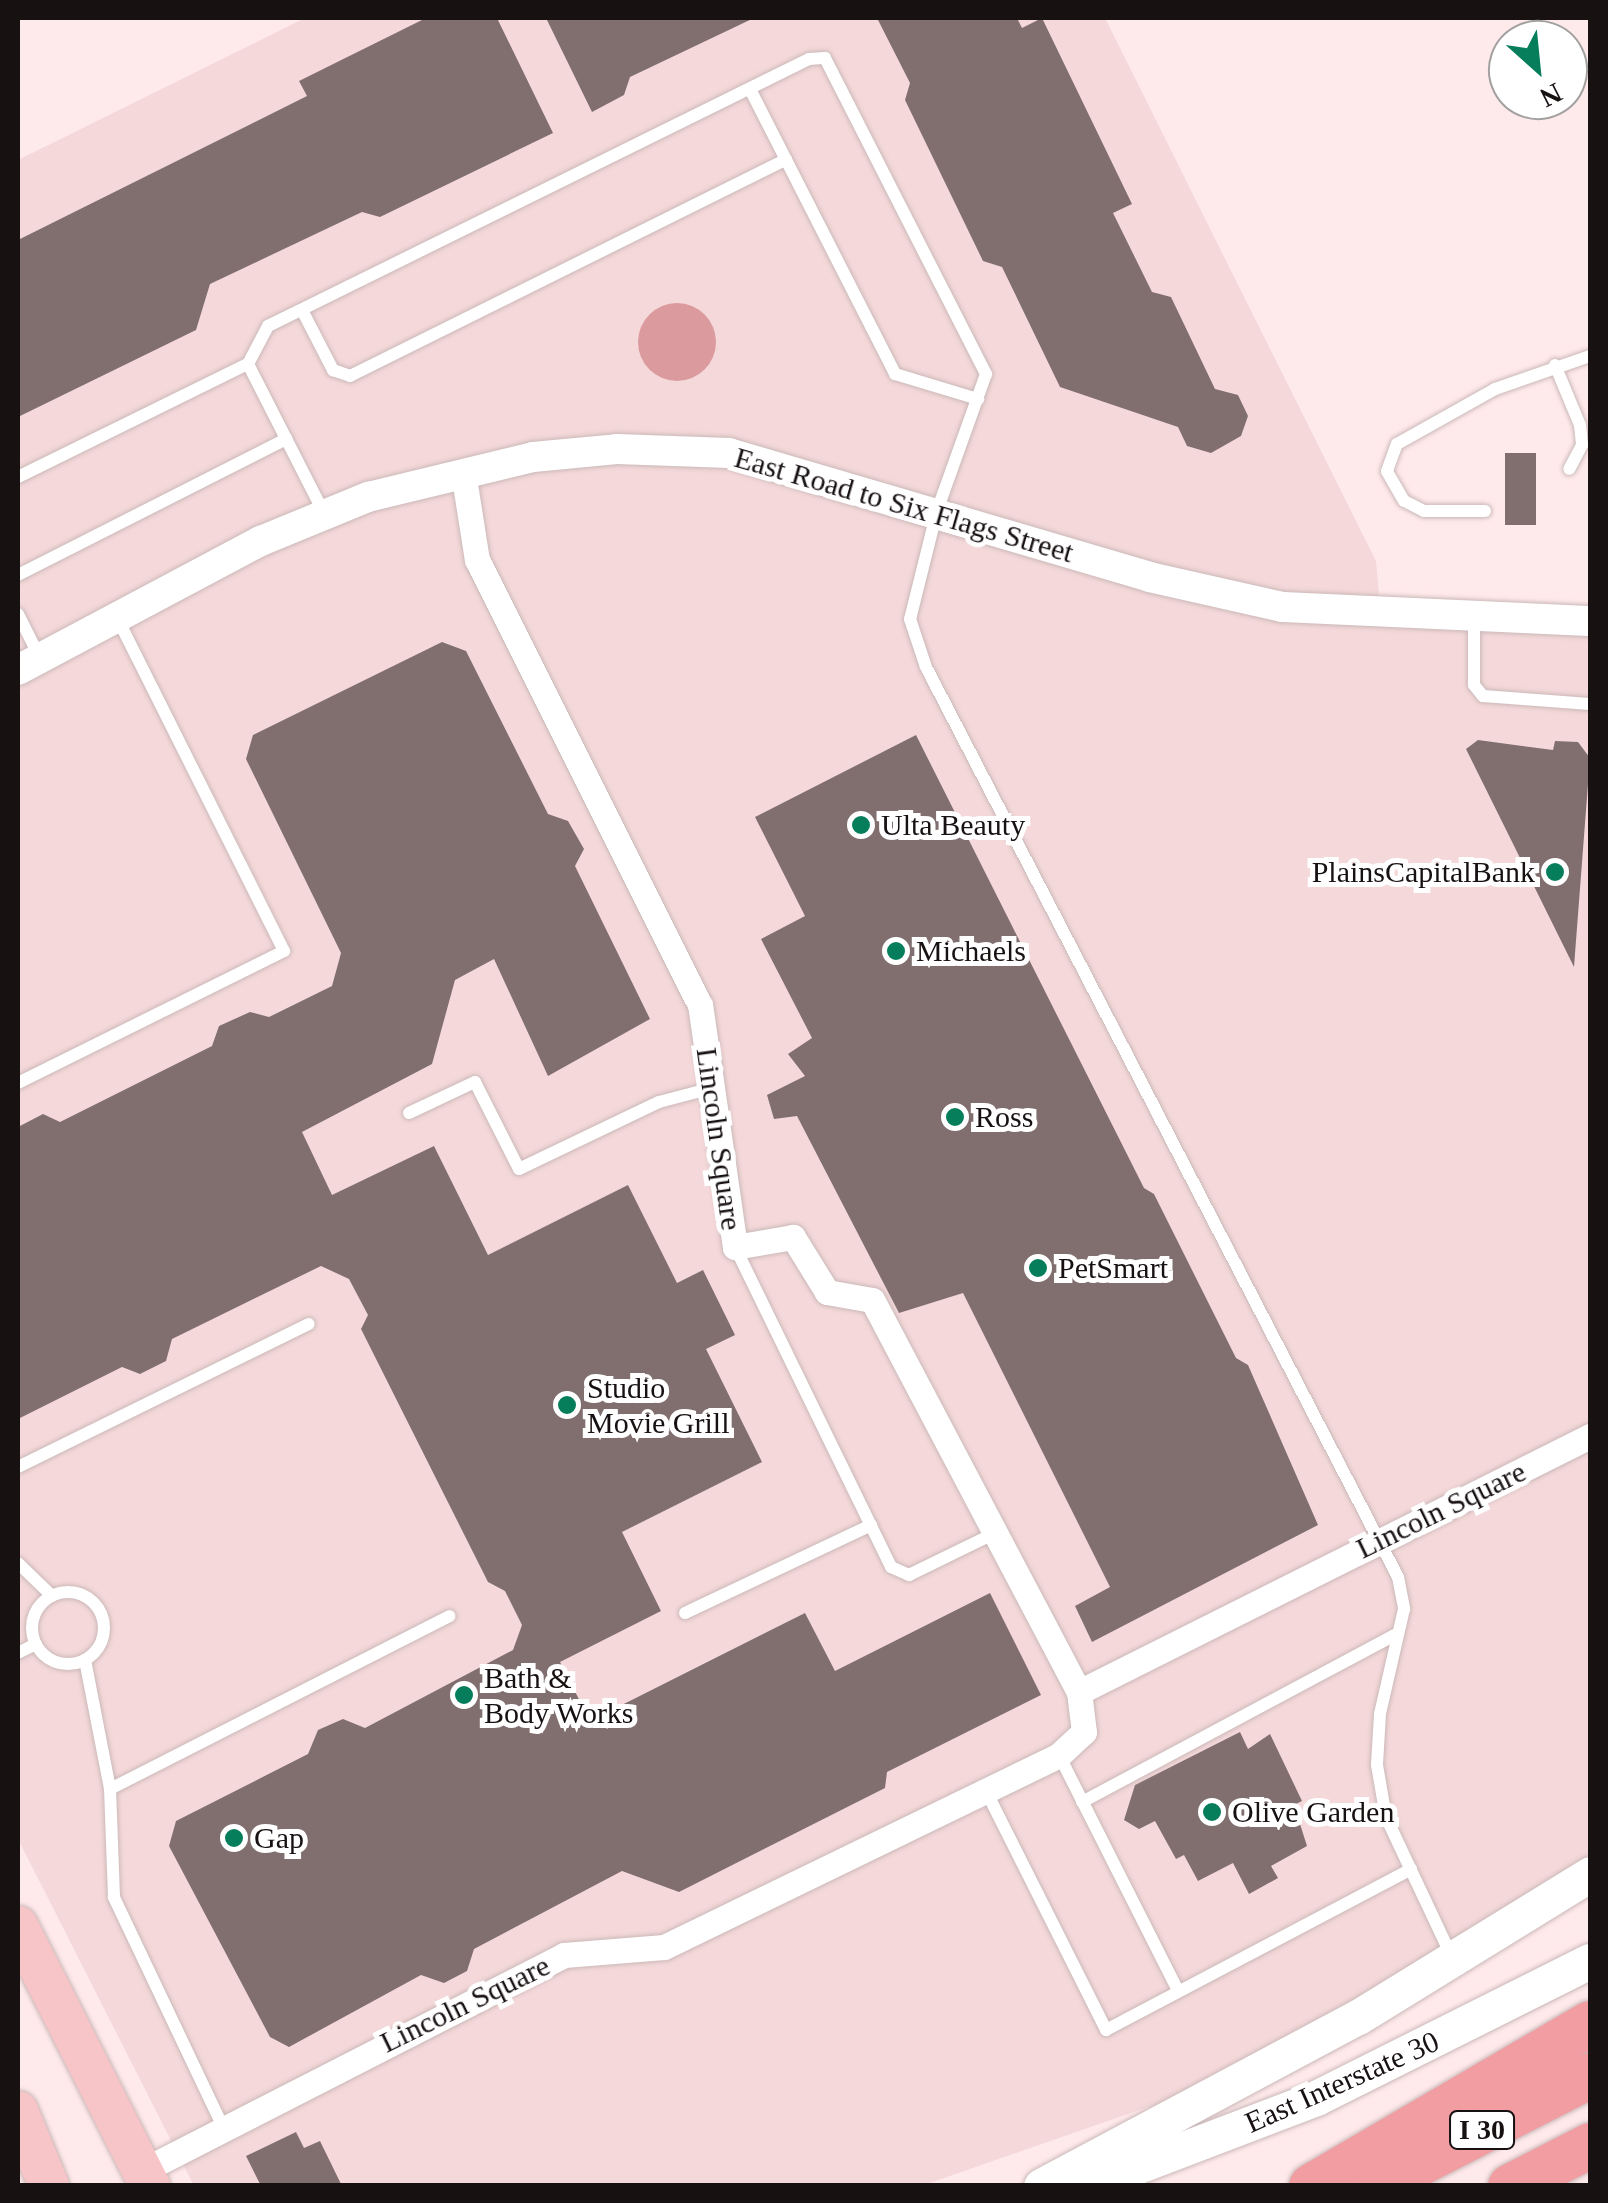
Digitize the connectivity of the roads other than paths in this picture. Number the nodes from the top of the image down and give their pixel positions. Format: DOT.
graph roads {
  1 [pos="750,89"];
  2 [pos="786,160"];
  3 [pos="302,310"];
  4 [pos="1590,356"];
  5 [pos="248,364"];
  6 [pos="1556,365"];
  7 [pos="978,399"];
  8 [pos="286,439"];
  9 [pos="1569,469"];
  10 [pos="463,472"];
  11 [pos="18,477"];
  12 [pos="938,511"];
  13 [pos="1485,511"];
  14 [pos="324,513"];
  15 [pos="18,575"];
  16 [pos="18,614"];
  17 [pos="117,618"];
  18 [pos="1474,619"];
  19 [pos="1590,621"];
  20 [pos="29,664"];
  21 [pos="1590,704"];
  22 [pos="18,1084"];
  23 [pos="712,1088"];
  24 [pos="409,1113"];
  25 [pos="734,1247"];
  26 [pos="309,1324"];
  27 [pos="1590,1436"];
  28 [pos="18,1467"];
  29 [pos="871,1525"];
  30 [pos="995,1532"];
  31 [pos="1379,1540"];
  32 [pos="18,1562"];
  33 [pos="52,1596"];
  34 [pos="685,1613"];
  35 [pos="450,1616"];
  36 [pos="1398,1633"];
  37 [pos="36,1644"];
  38 [pos="18,1653"];
  39 [pos="85,1660"];
  40 [pos="1078,1692"];
  41 [pos="1060,1755"];
  42 [pos="110,1789"];
  43 [pos="984,1789"];
  44 [pos="1082,1802"];
  45 [pos="1411,1869"];
  46 [pos="1590,1874"];
  47 [pos="18,1926"];
  48 [pos="1454,1962"];
  49 [pos="1590,1962"];
  50 [pos="1176,1989"];
  51 [pos="1590,2023"];
  52 [pos="1590,2074"];
  53 [pos="18,2111"];
  54 [pos="224,2126"];
  55 [pos="1590,2145"];
  56 [pos="146,2178"];
  57 [pos="45,2184"];
  58 [pos="1042,2186"];
  59 [pos="1086,2186"];
  60 [pos="1311,2186"];
  61 [pos="1374,2186"];
  62 [pos="1510,2186"];
  1 -- 2 [label="lane"];
  1 -- 3 [label="lane"];
  1 -- 7 [label="lane"];
  2 -- 3 [label="lane"];
  2 -- 7 [label="lane"];
  3 -- 5 [label="lane"];
  4 -- 6 [label="lane"];
  5 -- 8 [label="lane"];
  5 -- 11 [label="lane"];
  6 -- 9 [label="lane"];
  6 -- 13 [label="lane"];
  7 -- 12 [label="lane"];
  8 -- 14 [label="lane"];
  8 -- 15 [label="lane"];
  10 -- 12 [label="street, East Road to Six Flags Street"];
  10 -- 14 [label="street, East Road to Six Flags Street"];
  10 -- 23 [label="street, Lincoln Square"];
  12 -- 18 [label="street, East Road to Six Flags Street"];
  12 -- 31 [label="lane"];
  14 -- 17 [label="street, East Road to Six Flags Street"];
  16 -- 20 [label="lane"];
  17 -- 20 [label="street, East Road to Six Flags Street"];
  17 -- 22 [label="lane"];
  18 -- 19 [label="street, East Road to Six Flags Street"];
  18 -- 21 [label="lane"];
  23 -- 24 [label="lane"];
  23 -- 25 [label="street, Lincoln Square"];
  25 -- 29 [label="lane"];
  25 -- 30 [label="street, Lincoln Square"];
  26 -- 28 [label="lane"];
  27 -- 31 [label="street, Lincoln Square"];
  29 -- 30 [label="lane"];
  29 -- 34 [label="lane"];
  30 -- 40 [label="street, Lincoln Square"];
  31 -- 36 [label="lane"];
  31 -- 40 [label="street, Lincoln Square"];
  32 -- 33 [label="lane"];
  33 -- 37 [label="lane"];
  33 -- 39 [label="lane"];
  35 -- 42 [label="lane"];
  36 -- 44 [label="lane"];
  36 -- 45 [label="lane"];
  37 -- 38 [label="lane"];
  37 -- 39 [label="lane"];
  39 -- 42 [label="lane"];
  40 -- 41 [label="street, Lincoln Square"];
  41 -- 43 [label="street, Lincoln Square"];
  41 -- 44 [label="lane"];
  42 -- 54 [label="lane"];
  43 -- 50 [label="lane"];
  43 -- 54 [label="street, Lincoln Square"];
  44 -- 50 [label="lane"];
  45 -- 48 [label="lane"];
  45 -- 50 [label="lane"];
  46 -- 48 [label="main road"];
  47 -- 56 [label="main road"];
  48 -- 58 [label="main road"];
  49 -- 59 [label="main road, East Interstate 30"];
  51 -- 60 [label="highway"];
  52 -- 61 [label="highway, I 30"];
  53 -- 57 [label="main road"];
  54 -- 56 [label="street, Lincoln Square"];
  55 -- 62 [label="highway, I 30"];
}
